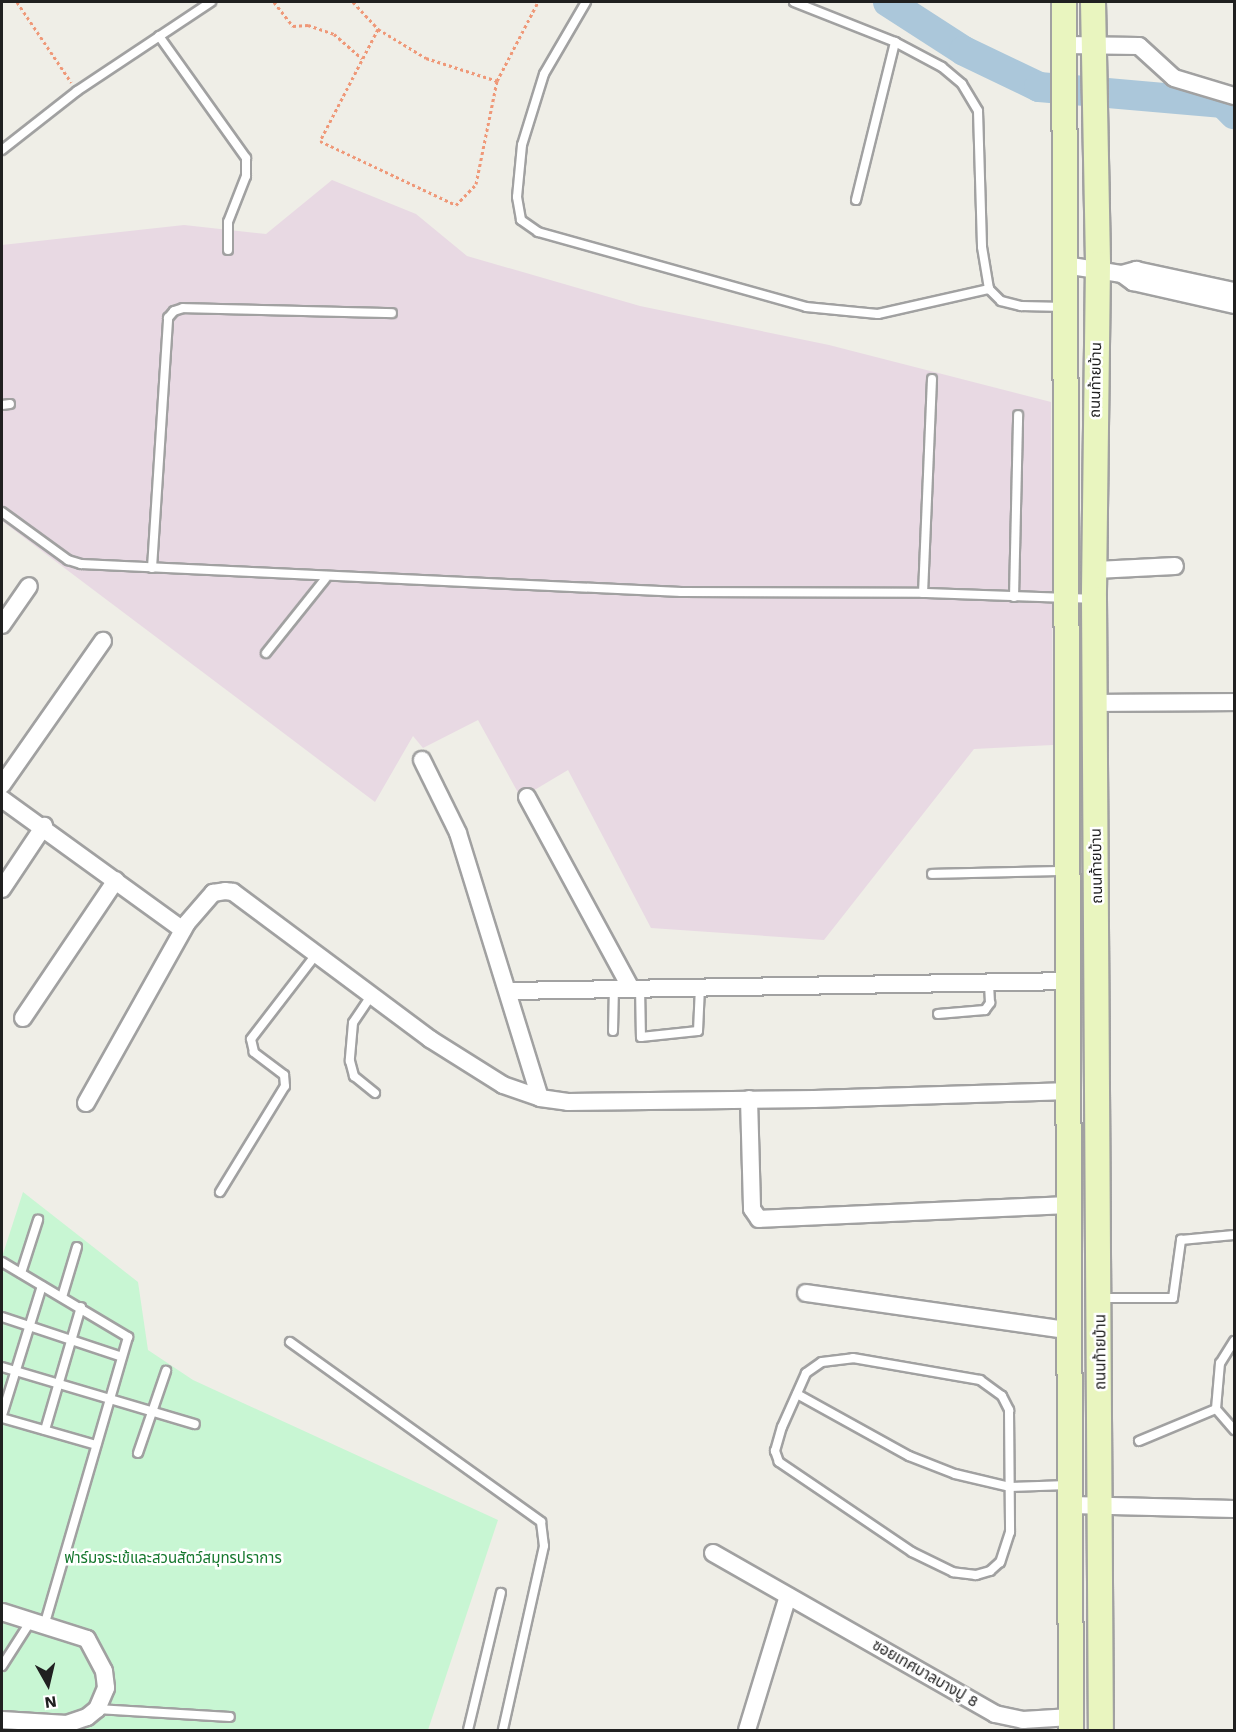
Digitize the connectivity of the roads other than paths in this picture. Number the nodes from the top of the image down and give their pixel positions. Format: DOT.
graph roads {
  1 [pos="211,2"];
  2 [pos="586,2"];
  3 [pos="794,2"];
  4 [pos="1064,2"];
  5 [pos="1093,2"];
  6 [pos="159,36"];
  7 [pos="895,42"];
  8 [pos="1064,45"];
  9 [pos="1094,45"];
  10 [pos="1234,96"];
  11 [pos="1065,118"];
  12 [pos="1094,119"];
  13 [pos="2,150"];
  14 [pos="856,200"];
  15 [pos="228,250"];
  16 [pos="1065,265"];
  17 [pos="1098,270"];
  18 [pos="1122,274"];
  19 [pos="989,289"];
  20 [pos="1234,291"];
  21 [pos="1234,305"];
  22 [pos="1065,307"];
  23 [pos="392,314"];
  24 [pos="932,380"];
  25 [pos="1018,415"];
  26 [pos="2,512"];
  27 [pos="1175,566"];
  28 [pos="152,568"];
  29 [pos="1094,570"];
  30 [pos="325,579"];
  31 [pos="29,586"];
  32 [pos="923,593"];
  33 [pos="1014,597"];
  34 [pos="1094,599"];
  35 [pos="1066,600"];
  36 [pos="2,626"];
  37 [pos="103,641"];
  38 [pos="266,653"];
  39 [pos="1234,702"];
  40 [pos="1095,703"];
  41 [pos="422,760"];
  42 [pos="2,785"];
  43 [pos="527,797"];
  44 [pos="2,799"];
  45 [pos="44,826"];
  46 [pos="1069,871"];
  47 [pos="932,874"];
  48 [pos="116,880"];
  49 [pos="2,889"];
  50 [pos="183,930"];
  51 [pos="315,956"];
  52 [pos="1070,981"];
  53 [pos="989,982"];
  54 [pos="700,986"];
  55 [pos="628,987"];
  56 [pos="510,992"];
  57 [pos="370,996"];
  58 [pos="938,1014"];
  59 [pos="23,1018"];
  60 [pos="613,1031"];
  61 [pos="1071,1091"];
  62 [pos="375,1094"];
  63 [pos="540,1098"];
  64 [pos="749,1099"];
  65 [pos="86,1103"];
  66 [pos="220,1192"];
  67 [pos="1072,1205"];
  68 [pos="38,1220"];
  69 [pos="1234,1235"];
  70 [pos="77,1247"];
  71 [pos="2,1262"];
  72 [pos="21,1273"];
  73 [pos="42,1286"];
  74 [pos="806,1293"];
  75 [pos="62,1297"];
  76 [pos="1101,1298"];
  77 [pos="81,1307"];
  78 [pos="2,1317"];
  79 [pos="29,1327"];
  80 [pos="1072,1331"];
  81 [pos="71,1339"];
  82 [pos="1234,1341"];
  83 [pos="290,1342"];
  84 [pos="122,1357"];
  85 [pos="2,1367"];
  86 [pos="15,1371"];
  87 [pos="165,1371"];
  88 [pos="58,1383"];
  89 [pos="797,1394"];
  90 [pos="110,1398"];
  91 [pos="1216,1409"];
  92 [pos="151,1410"];
  93 [pos="2,1417"];
  94 [pos="195,1424"];
  95 [pos="45,1430"];
  96 [pos="1234,1430"];
  97 [pos="1139,1441"];
  98 [pos="96,1445"];
  99 [pos="138,1453"];
  100 [pos="1010,1487"];
  101 [pos="1071,1495"];
  102 [pos="1101,1503"];
  103 [pos="1234,1509"];
  104 [pos="713,1553"];
  105 [pos="501,1593"];
  106 [pos="789,1596"];
  107 [pos="2,1612"];
  108 [pos="39,1621"];
  109 [pos="2,1666"];
  110 [pos="97,1709"];
  111 [pos="230,1717"];
  112 [pos="2,1720"];
  113 [pos="1071,1724"];
  114 [pos="468,1731"];
  115 [pos="503,1731"];
  116 [pos="747,1731"];
  117 [pos="1101,1731"];
  1 -- 6 [label="lane"];
  2 -- 19 [label="lane"];
  3 -- 7 [label="lane"];
  4 -- 8 [label="street, ถนนท้ายบ้าน"];
  5 -- 9 [label="street, ถนนท้ายบ้าน"];
  6 -- 13 [label="lane"];
  6 -- 15 [label="lane"];
  7 -- 14 [label="lane"];
  7 -- 19 [label="lane"];
  8 -- 9 [label="street"];
  8 -- 11 [label="street, ถนนท้ายบ้าน"];
  9 -- 10 [label="street"];
  9 -- 12 [label="street, ถนนท้ายบ้าน"];
  11 -- 12 [label="street"];
  11 -- 16 [label="street, ถนนท้ายบ้าน"];
  12 -- 17 [label="street, ถนนท้ายบ้าน"];
  16 -- 17 [label="street"];
  16 -- 22 [label="street, ถนนท้ายบ้าน"];
  17 -- 18 [label="street"];
  17 -- 29 [label="street, ถนนท้ายบ้าน"];
  18 -- 20 [label="street"];
  18 -- 21 [label="street"];
  19 -- 22 [label="lane"];
  22 -- 35 [label="street, ถนนท้ายบ้าน"];
  23 -- 28 [label="lane"];
  24 -- 32 [label="lane"];
  25 -- 33 [label="lane"];
  26 -- 28 [label="lane"];
  27 -- 29 [label="street"];
  28 -- 30 [label="lane"];
  29 -- 34 [label="street, ถนนท้ายบ้าน"];
  30 -- 32 [label="lane"];
  30 -- 38 [label="lane"];
  31 -- 36 [label="street"];
  32 -- 33 [label="lane"];
  33 -- 35 [label="lane"];
  34 -- 35 [label="lane"];
  34 -- 40 [label="street, ถนนท้ายบ้าน"];
  35 -- 46 [label="street, ถนนท้ายบ้าน"];
  37 -- 42 [label="street"];
  39 -- 40 [label="street"];
  40 -- 76 [label="street, ถนนท้ายบ้าน"];
  41 -- 56 [label="street"];
  43 -- 55 [label="street"];
  44 -- 45 [label="street"];
  45 -- 48 [label="street"];
  45 -- 49 [label="street"];
  46 -- 47 [label="lane"];
  46 -- 52 [label="street, ถนนท้ายบ้าน"];
  48 -- 50 [label="street"];
  48 -- 59 [label="street"];
  50 -- 51 [label="street"];
  50 -- 65 [label="street"];
  51 -- 57 [label="street"];
  51 -- 66 [label="lane"];
  52 -- 53 [label="street"];
  52 -- 61 [label="street, ถนนท้ายบ้าน"];
  53 -- 54 [label="street"];
  53 -- 58 [label="lane"];
  54 -- 55 [label="street"];
  54 -- 55 [label="lane"];
  55 -- 56 [label="street"];
  55 -- 60 [label="lane"];
  56 -- 63 [label="street"];
  57 -- 62 [label="lane"];
  57 -- 63 [label="street"];
  61 -- 64 [label="street"];
  61 -- 67 [label="street, ถนนท้ายบ้าน"];
  63 -- 64 [label="street"];
  64 -- 67 [label="street"];
  67 -- 80 [label="street, ถนนท้ายบ้าน"];
  68 -- 72 [label="lane"];
  69 -- 76 [label="lane"];
  70 -- 75 [label="lane"];
  71 -- 72 [label="lane"];
  72 -- 73 [label="lane"];
  73 -- 75 [label="lane"];
  73 -- 79 [label="lane"];
  74 -- 80 [label="street"];
  75 -- 77 [label="lane"];
  76 -- 102 [label="street, ถนนท้ายบ้าน"];
  77 -- 81 [label="lane"];
  77 -- 84 [label="lane"];
  78 -- 79 [label="lane"];
  79 -- 81 [label="lane"];
  79 -- 86 [label="lane"];
  80 -- 101 [label="street, ถนนท้ายบ้าน"];
  81 -- 84 [label="lane"];
  81 -- 88 [label="lane"];
  82 -- 91 [label="lane"];
  83 -- 115 [label="lane"];
  84 -- 90 [label="lane"];
  85 -- 86 [label="lane"];
  86 -- 88 [label="lane"];
  86 -- 93 [label="lane"];
  87 -- 92 [label="lane"];
  88 -- 90 [label="lane"];
  88 -- 95 [label="lane"];
  89 -- 100 [label="lane"];
  89 -- 100 [label="lane"];
  89 -- 100 [label="lane"];
  90 -- 92 [label="lane"];
  90 -- 98 [label="lane"];
  91 -- 96 [label="lane"];
  91 -- 97 [label="lane"];
  92 -- 94 [label="lane"];
  92 -- 99 [label="lane"];
  93 -- 95 [label="lane"];
  95 -- 98 [label="lane"];
  98 -- 108 [label="lane"];
  100 -- 101 [label="lane"];
  101 -- 102 [label="street"];
  101 -- 113 [label="street, ถนนท้ายบ้าน"];
  102 -- 103 [label="street"];
  102 -- 117 [label="street, ถนนท้ายบ้าน"];
  104 -- 106 [label="street, ซอยเทศบาลบางปู 8"];
  105 -- 114 [label="lane"];
  106 -- 113 [label="street, ซอยเทศบาลบางปู 8"];
  106 -- 116 [label="street"];
  107 -- 108 [label="street"];
  108 -- 109 [label="lane"];
  108 -- 110 [label="street"];
  110 -- 111 [label="lane"];
  110 -- 112 [label="street"];
}
